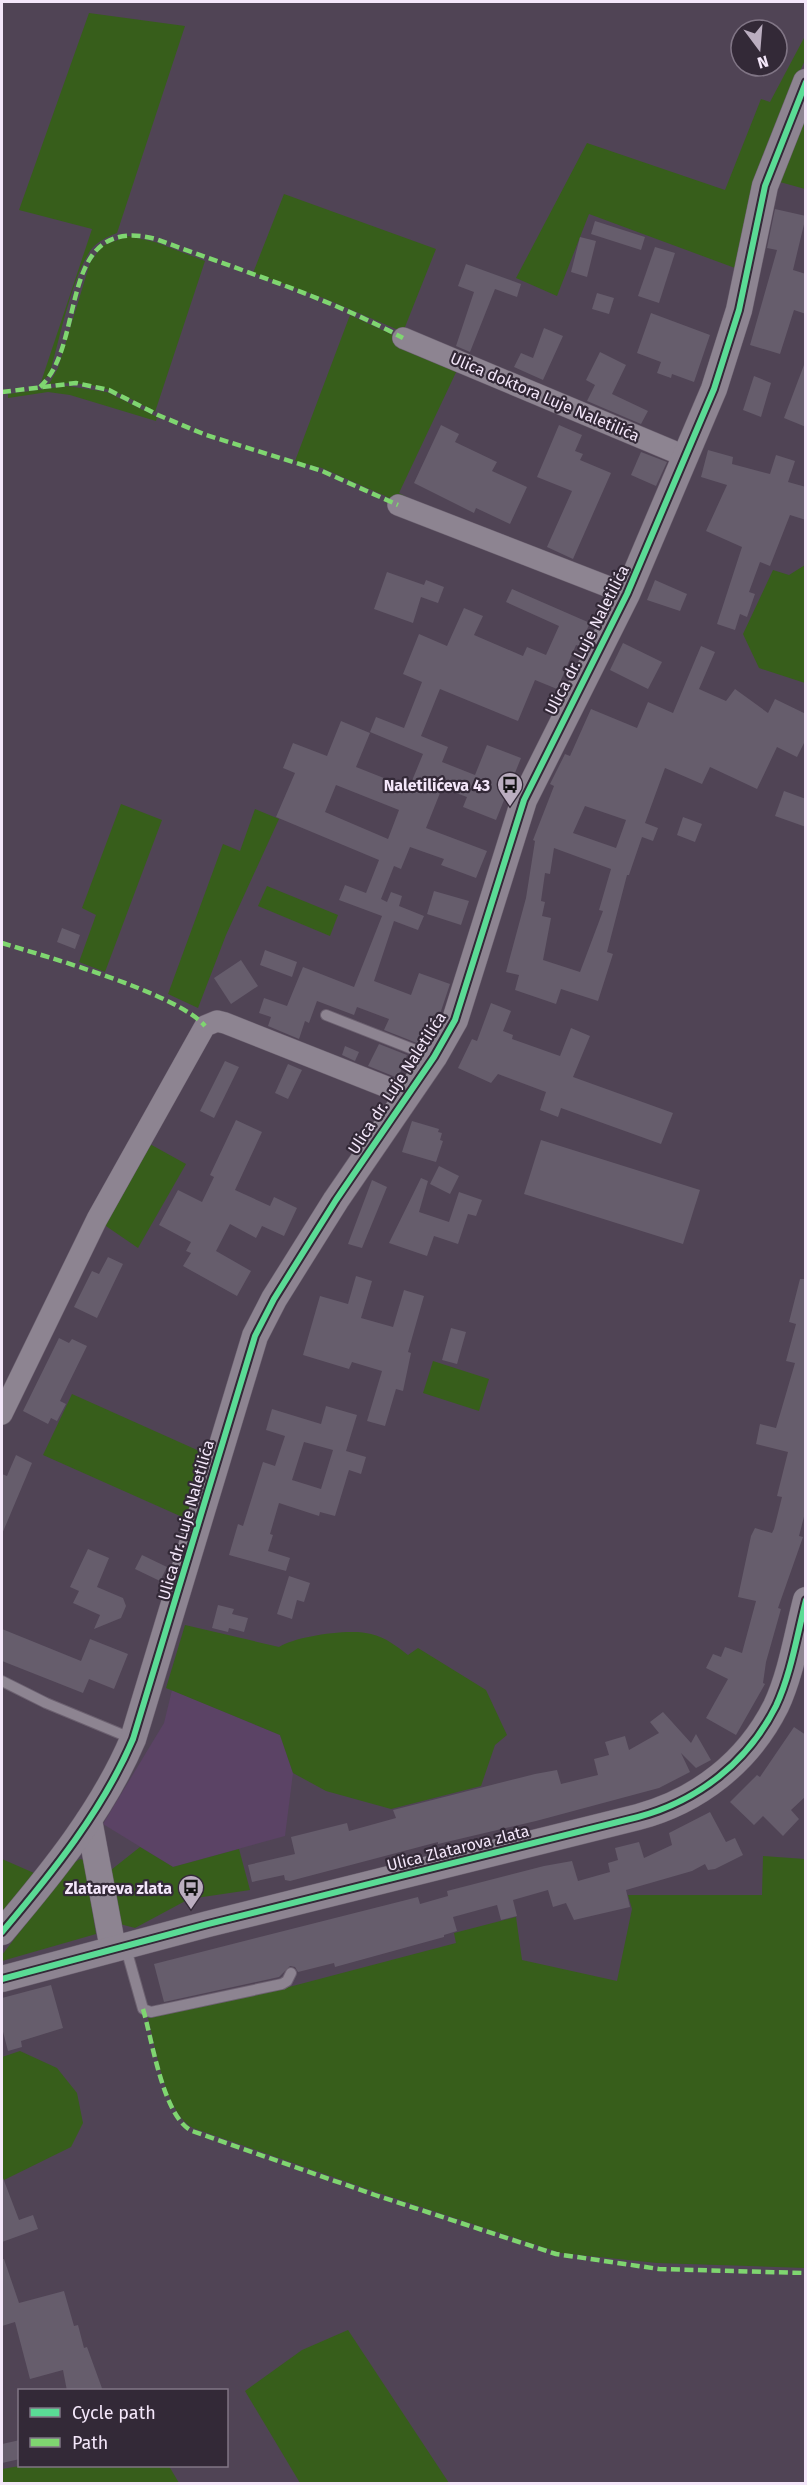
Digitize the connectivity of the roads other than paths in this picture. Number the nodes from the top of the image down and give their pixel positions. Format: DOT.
graph roads {
  1 [pos="806,82"];
  2 [pos="403,338"];
  3 [pos="687,457"];
  4 [pos="398,505"];
  5 [pos="627,594"];
  6 [pos="326,1015"];
  7 [pos="434,1057"];
  8 [pos="407,1095"];
  9 [pos="2,1414"];
  10 [pos="806,1600"];
  11 [pos="2,1681"];
  12 [pos="133,1739"];
  13 [pos="89,1820"];
  14 [pos="2,1932"];
  15 [pos="119,1947"];
  16 [pos="291,1973"];
  17 [pos="2,1979"];
  1 -- 3 [label="street, Ulica dr. Luje Naletilića"];
  2 -- 3 [label="street, Ulica doktora Luje Naletilića"];
  3 -- 5 [label="street, Ulica dr. Luje Naletilića"];
  4 -- 5 [label="street"];
  5 -- 7 [label="street, Ulica dr. Luje Naletilića"];
  6 -- 7 [label="lane"];
  7 -- 8 [label="street, Ulica dr. Luje Naletilića"];
  8 -- 9 [label="street, Ulica dr. Luje Naletilića"];
  8 -- 12 [label="street, Ulica dr. Luje Naletilića"];
  10 -- 15 [label="street, Ulica Zlatarova zlata"];
  11 -- 12 [label="lane"];
  12 -- 13 [label="street, Ulica dr. Luje Naletilića"];
  13 -- 14 [label="street, Ulica dr. Luje Naletilića"];
  13 -- 15 [label="street"];
  15 -- 16 [label="lane"];
  15 -- 17 [label="street, Ulica Zlatarova zlata"];
}
